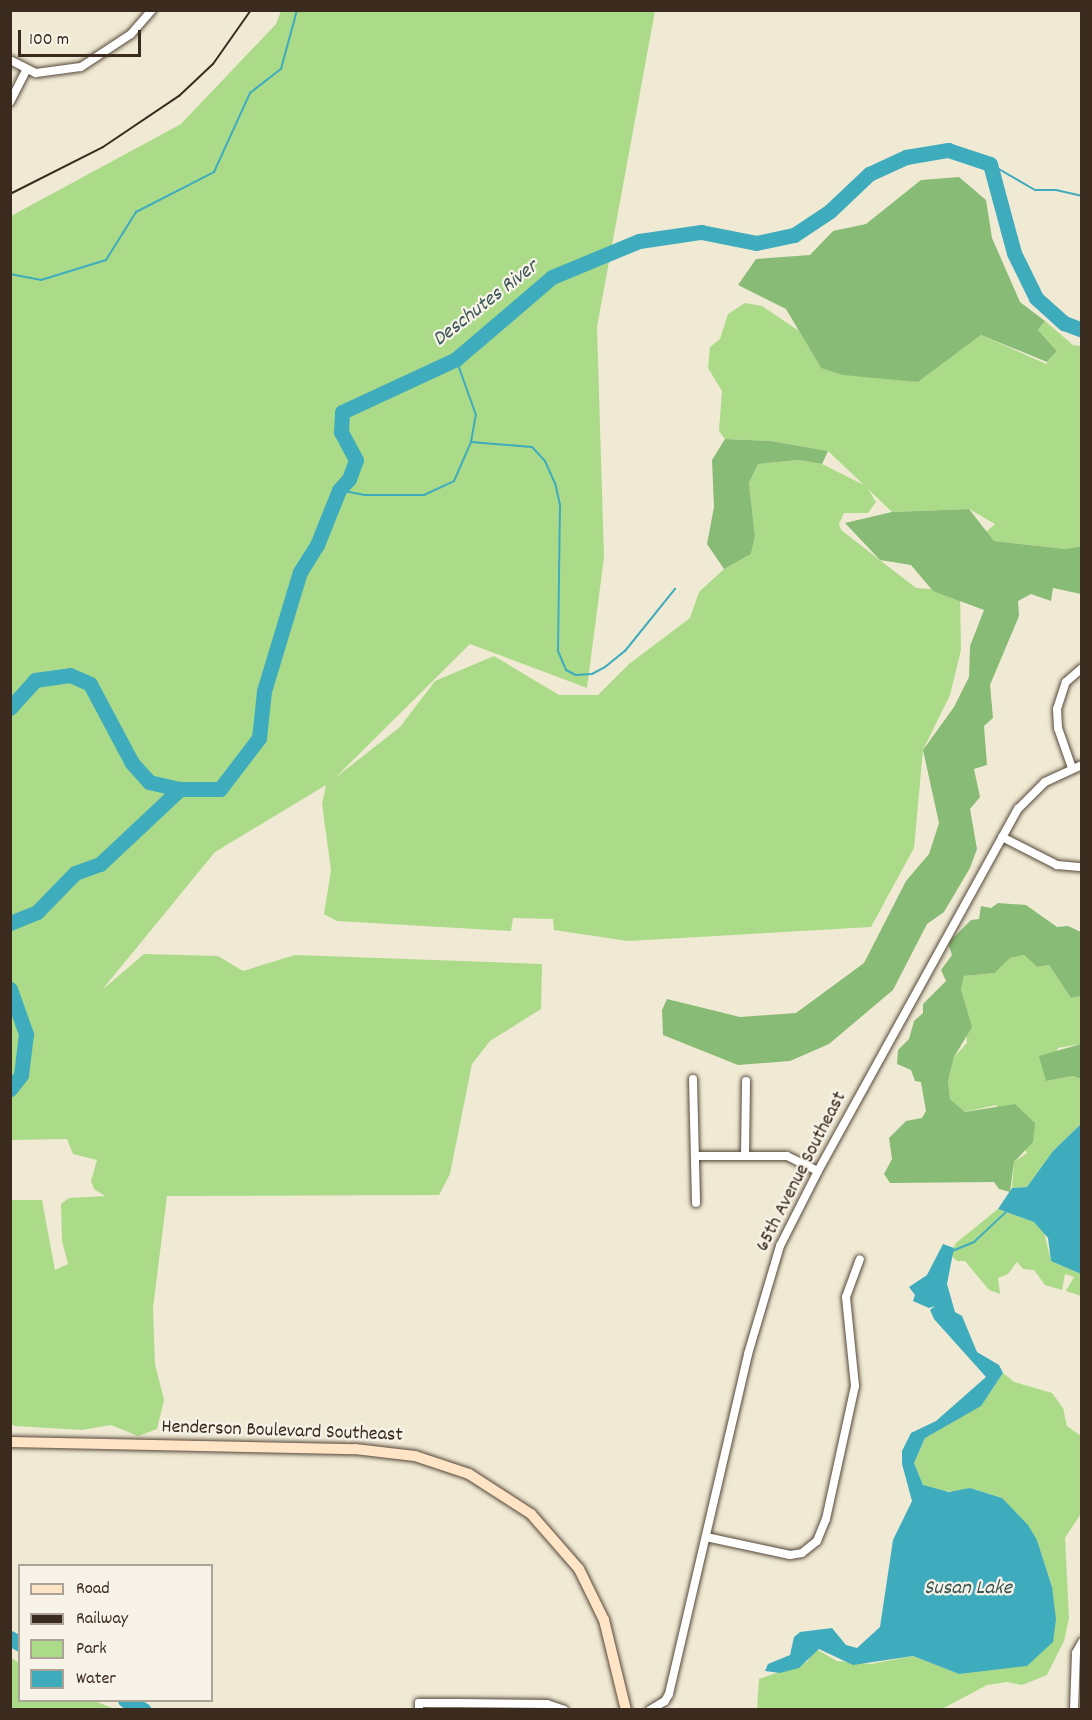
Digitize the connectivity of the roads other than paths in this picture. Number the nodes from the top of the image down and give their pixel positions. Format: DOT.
graph roads {
  1 [pos="152,10"];
  2 [pos="10,60"];
  3 [pos="26,71"];
  4 [pos="10,102"];
  5 [pos="1082,668"];
  6 [pos="1082,765"];
  7 [pos="1072,768"];
  8 [pos="1002,837"];
  9 [pos="1082,867"];
  10 [pos="693,1079"];
  11 [pos="746,1081"];
  12 [pos="745,1155"];
  13 [pos="696,1156"];
  14 [pos="818,1171"];
  15 [pos="696,1203"];
  16 [pos="860,1259"];
  17 [pos="10,1442"];
  18 [pos="706,1537"];
  19 [pos="1081,1642"];
  20 [pos="419,1710"];
  21 [pos="564,1710"];
  22 [pos="626,1710"];
  23 [pos="650,1710"];
  24 [pos="1074,1710"];
  1 -- 3 [label="street"];
  2 -- 3 [label="street"];
  3 -- 4 [label="street"];
  5 -- 7 [label="street"];
  6 -- 7 [label="street, 65th Avenue Southeast"];
  7 -- 8 [label="street, 65th Avenue Southeast"];
  8 -- 9 [label="street"];
  8 -- 14 [label="street, 65th Avenue Southeast"];
  10 -- 13 [label="street"];
  11 -- 12 [label="street"];
  12 -- 13 [label="street"];
  12 -- 14 [label="street"];
  13 -- 15 [label="street"];
  14 -- 18 [label="street, 65th Avenue Southeast"];
  16 -- 18 [label="street"];
  17 -- 22 [label="street, Henderson Boulevard Southeast"];
  18 -- 23 [label="street, 65th Avenue Southeast"];
  19 -- 24 [label="street"];
  20 -- 21 [label="street"];
}
